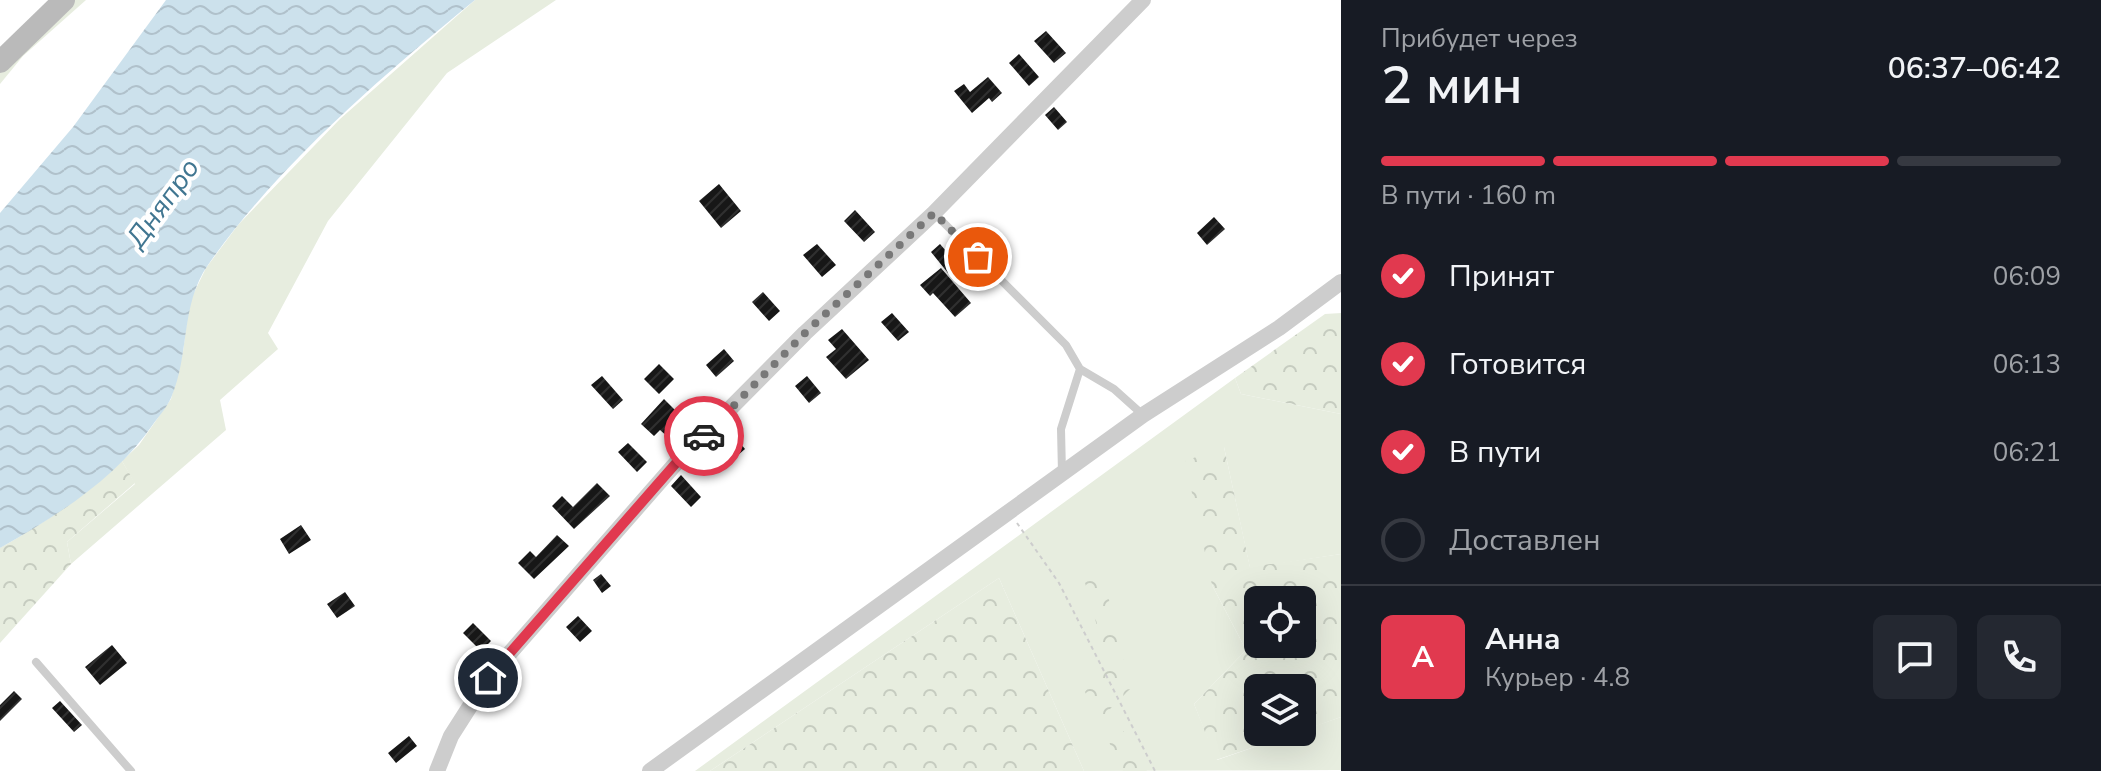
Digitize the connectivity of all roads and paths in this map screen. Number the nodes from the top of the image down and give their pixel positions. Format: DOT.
graph roads {
  1 [pos="64,0"];
  2 [pos="1143,0"];
  3 [pos="0,62"];
  4 [pos="934,213"];
  5 [pos="1341,282"];
  6 [pos="1080,369"];
  7 [pos="1143,415"];
  8 [pos="1062,474"];
  9 [pos="1010,512"];
  10 [pos="36,662"];
  11 [pos="131,771"];
  12 [pos="437,771"];
  13 [pos="650,771"];
  14 [pos="1155,771"];
  1 -- 3 [label="street"];
  2 -- 4 [label="street"];
  4 -- 6 [label="lane"];
  4 -- 12 [label="street"];
  5 -- 7 [label="street"];
  6 -- 7 [label="lane"];
  6 -- 8 [label="lane"];
  7 -- 8 [label="street"];
  8 -- 9 [label="street"];
  9 -- 13 [label="street"];
  9 -- 14 [label="path"];
  10 -- 11 [label="lane"];
}
